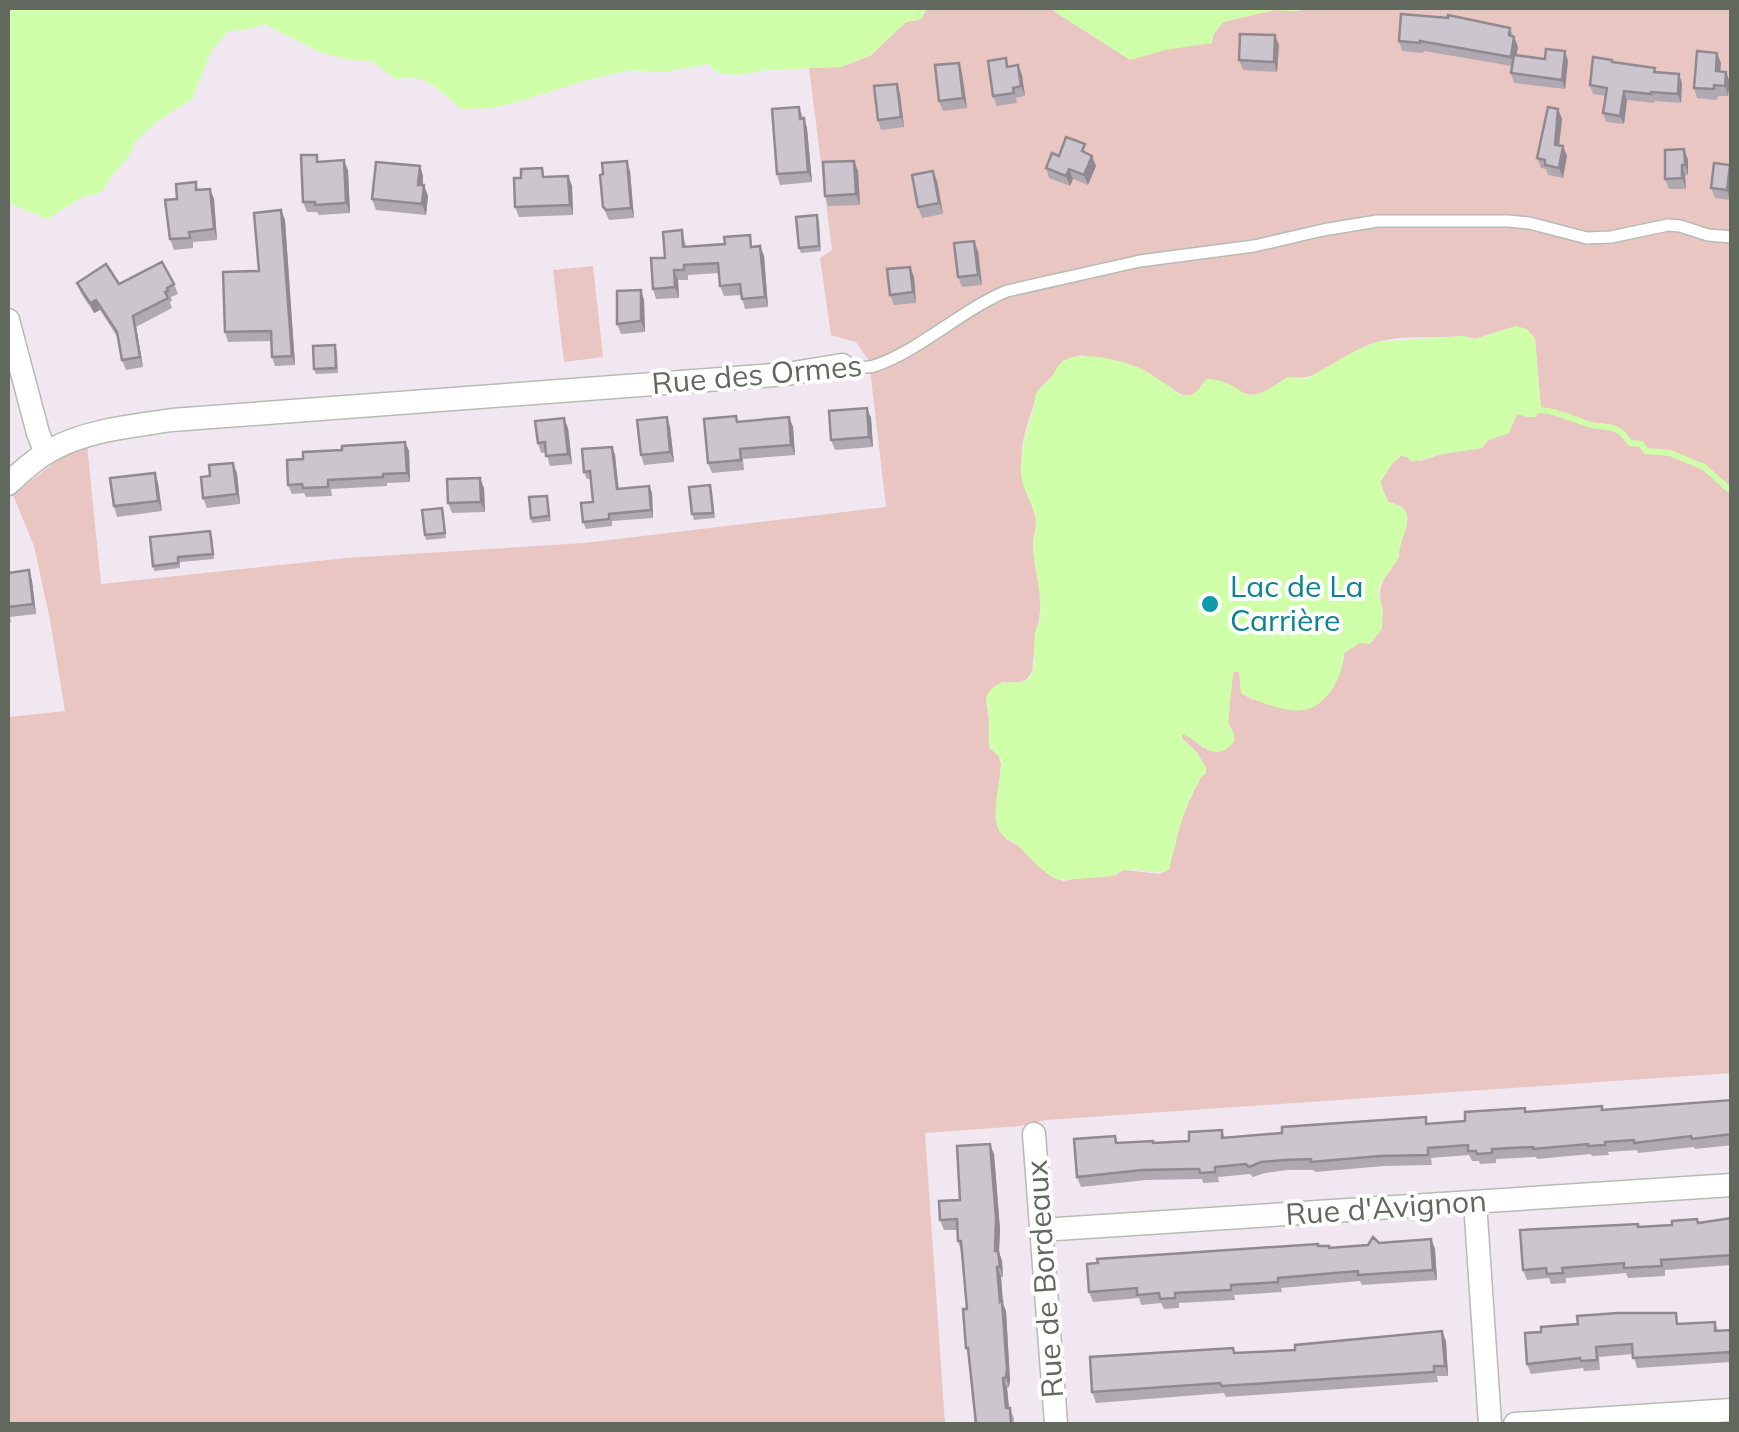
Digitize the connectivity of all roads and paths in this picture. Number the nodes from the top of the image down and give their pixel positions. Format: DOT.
graph roads {
  1 [pos="1732,237"];
  2 [pos="8,320"];
  3 [pos="842,365"];
  4 [pos="46,452"];
  5 [pos="8,484"];
  6 [pos="1034,1134"];
  7 [pos="1732,1184"];
  8 [pos="1475,1202"];
  9 [pos="1041,1230"];
  10 [pos="1732,1410"];
  11 [pos="1056,1424"];
  12 [pos="1490,1424"];
  13 [pos="1514,1424"];
  1 -- 3 [label="lane, Rue des Ormes"];
  2 -- 4 [label="street"];
  3 -- 4 [label="street, Rue des Ormes"];
  4 -- 5 [label="street, Rue des Ormes"];
  6 -- 9 [label="street, Rue de Bordeaux"];
  7 -- 8 [label="street, Rue d'Avignon"];
  8 -- 9 [label="street, Rue d'Avignon"];
  8 -- 12 [label="street"];
  9 -- 11 [label="street, Rue de Bordeaux"];
  10 -- 13 [label="street"];
}
